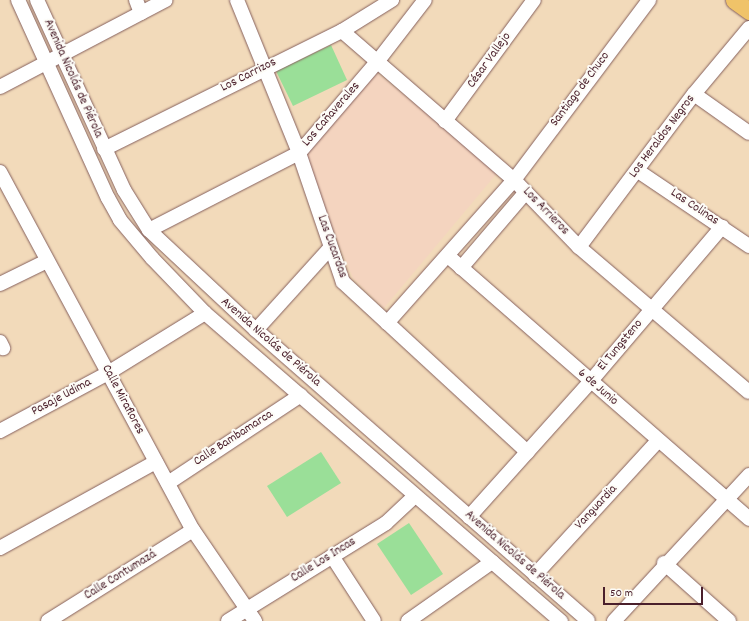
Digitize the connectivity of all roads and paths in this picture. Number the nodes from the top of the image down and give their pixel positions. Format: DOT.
graph roads {
  1 [pos="18,0"];
  2 [pos="37,0"];
  3 [pos="166,0"];
  4 [pos="237,0"];
  5 [pos="392,0"];
  6 [pos="425,0"];
  7 [pos="534,0"];
  8 [pos="649,0"];
  9 [pos="734,0"];
  10 [pos="138,6"];
  11 [pos="749,11"];
  12 [pos="749,28"];
  13 [pos="342,31"];
  14 [pos="60,55"];
  15 [pos="378,62"];
  16 [pos="46,63"];
  17 [pos="266,68"];
  18 [pos="0,87"];
  19 [pos="694,94"];
  20 [pos="445,121"];
  21 [pos="749,133"];
  22 [pos="104,149"];
  23 [pos="299,153"];
  24 [pos="638,171"];
  25 [pos="0,172"];
  26 [pos="514,180"];
  27 [pos="526,192"];
  28 [pos="5,193"];
  29 [pos="722,227"];
  30 [pos="149,230"];
  31 [pos="749,246"];
  32 [pos="579,247"];
  33 [pos="330,248"];
  34 [pos="448,256"];
  35 [pos="47,261"];
  36 [pos="461,268"];
  37 [pos="0,284"];
  38 [pos="651,310"];
  39 [pos="205,313"];
  40 [pos="387,323"];
  41 [pos="256,330"];
  42 [pos="108,373"];
  43 [pos="590,382"];
  44 [pos="749,392"];
  45 [pos="301,395"];
  46 [pos="0,431"];
  47 [pos="658,441"];
  48 [pos="527,452"];
  49 [pos="156,462"];
  50 [pos="749,475"];
  51 [pos="168,483"];
  52 [pos="415,496"];
  53 [pos="726,498"];
  54 [pos="469,517"];
  55 [pos="749,518"];
  56 [pos="193,530"];
  57 [pos="0,548"];
  58 [pos="332,556"];
  59 [pos="492,562"];
  60 [pos="664,564"];
  61 [pos="535,575"];
  62 [pos="247,609"];
  63 [pos="48,621"];
  64 [pos="228,621"];
  65 [pos="255,621"];
  66 [pos="374,621"];
  67 [pos="408,621"];
  68 [pos="561,621"];
  69 [pos="588,621"];
  70 [pos="614,621"];
  71 [pos="729,621"];
  1 -- 16 [label="street, Avenida Nicolás de Piérola"];
  2 -- 14 [label="street, Avenida Nicolás de Piérola"];
  3 -- 10 [label="street"];
  4 -- 17 [label="street, Las Cucardas"];
  5 -- 13 [label="street, Los Carrizos"];
  6 -- 15 [label="street, Los Cañaverales"];
  7 -- 20 [label="street, César Vallejo"];
  8 -- 26 [label="street, Santiago de Chuco"];
  9 -- 11 [label="main road"];
  10 -- 14 [label="street"];
  12 -- 19 [label="street, Los Heraldos Negros"];
  13 -- 15 [label="street, Los Arrieros"];
  13 -- 17 [label="street, Los Carrizos"];
  14 -- 16 [label="street"];
  14 -- 22 [label="street, Avenida Nicolás de Piérola"];
  15 -- 20 [label="street, Los Arrieros"];
  15 -- 23 [label="street, Los Cañaverales"];
  16 -- 18 [label="street"];
  16 -- 39 [label="street, Avenida Nicolás de Piérola"];
  17 -- 22 [label="street, Los Carrizos"];
  17 -- 23 [label="street, Las Cucardas"];
  19 -- 21 [label="street"];
  19 -- 24 [label="street, Los Heraldos Negros"];
  20 -- 26 [label="street, Los Arrieros"];
  22 -- 30 [label="street, Avenida Nicolás de Piérola"];
  23 -- 30 [label="street, Los Cañaverales"];
  23 -- 33 [label="street, Las Cucardas"];
  24 -- 29 [label="street, Las Colinas"];
  24 -- 32 [label="street, Los Heraldos Negros"];
  25 -- 28 [label="street, Calle Miraflores"];
  26 -- 27 [label="street, Los Arrieros"];
  26 -- 34 [label="street, Santiago de Chuco"];
  27 -- 32 [label="street, Los Arrieros"];
  27 -- 36 [label="street"];
  28 -- 35 [label="street, Calle Miraflores"];
  29 -- 31 [label="street, Las Colinas"];
  29 -- 38 [label="street, El Tungsteno"];
  30 -- 41 [label="street, Avenida Nicolás de Piérola"];
  32 -- 38 [label="street, Los Arrieros"];
  33 -- 40 [label="street, Las Cucardas"];
  33 -- 41 [label="street"];
  34 -- 36 [label="street, 6 de Junio"];
  34 -- 40 [label="street, Santiago de Chuco"];
  35 -- 37 [label="street"];
  35 -- 42 [label="street, Calle Miraflores"];
  36 -- 43 [label="street, 6 de Junio"];
  38 -- 43 [label="street, El Tungsteno"];
  38 -- 44 [label="street, Los Arrieros"];
  39 -- 42 [label="street, Pasaje Udima"];
  39 -- 45 [label="street, Avenida Nicolás de Piérola"];
  40 -- 48 [label="street, Las Cucardas"];
  41 -- 54 [label="street, Avenida Nicolás de Piérola"];
  42 -- 46 [label="street, Pasaje Udima"];
  42 -- 49 [label="street, Calle Miraflores"];
  43 -- 47 [label="street, 6 de Junio"];
  43 -- 48 [label="street, El Tungsteno"];
  45 -- 51 [label="street, Calle Bambamarca"];
  45 -- 52 [label="street, Avenida Nicolás de Piérola"];
  47 -- 53 [label="street, 6 de Junio"];
  47 -- 61 [label="street, Vanguardia"];
  48 -- 54 [label="street, El Tungsteno"];
  49 -- 51 [label="street, Calle Miraflores"];
  49 -- 57 [label="street"];
  50 -- 53 [label="street"];
  51 -- 56 [label="street, Calle Miraflores"];
  52 -- 58 [label="street, Calle Los Incas"];
  52 -- 59 [label="street, Avenida Nicolás de Piérola"];
  53 -- 55 [label="street, 6 de Junio"];
  53 -- 60 [label="street"];
  54 -- 61 [label="street, Avenida Nicolás de Piérola"];
  56 -- 62 [label="street, Calle Miraflores"];
  56 -- 63 [label="street, Calle Contumazá"];
  58 -- 62 [label="street, Calle Los Incas"];
  58 -- 66 [label="street"];
  59 -- 67 [label="street"];
  59 -- 68 [label="street, Avenida Nicolás de Piérola"];
  60 -- 70 [label="street"];
  60 -- 71 [label="street"];
  61 -- 69 [label="street, Avenida Nicolás de Piérola"];
  62 -- 64 [label="street, Calle Los Incas"];
  62 -- 65 [label="street, Calle Miraflores"];
}
